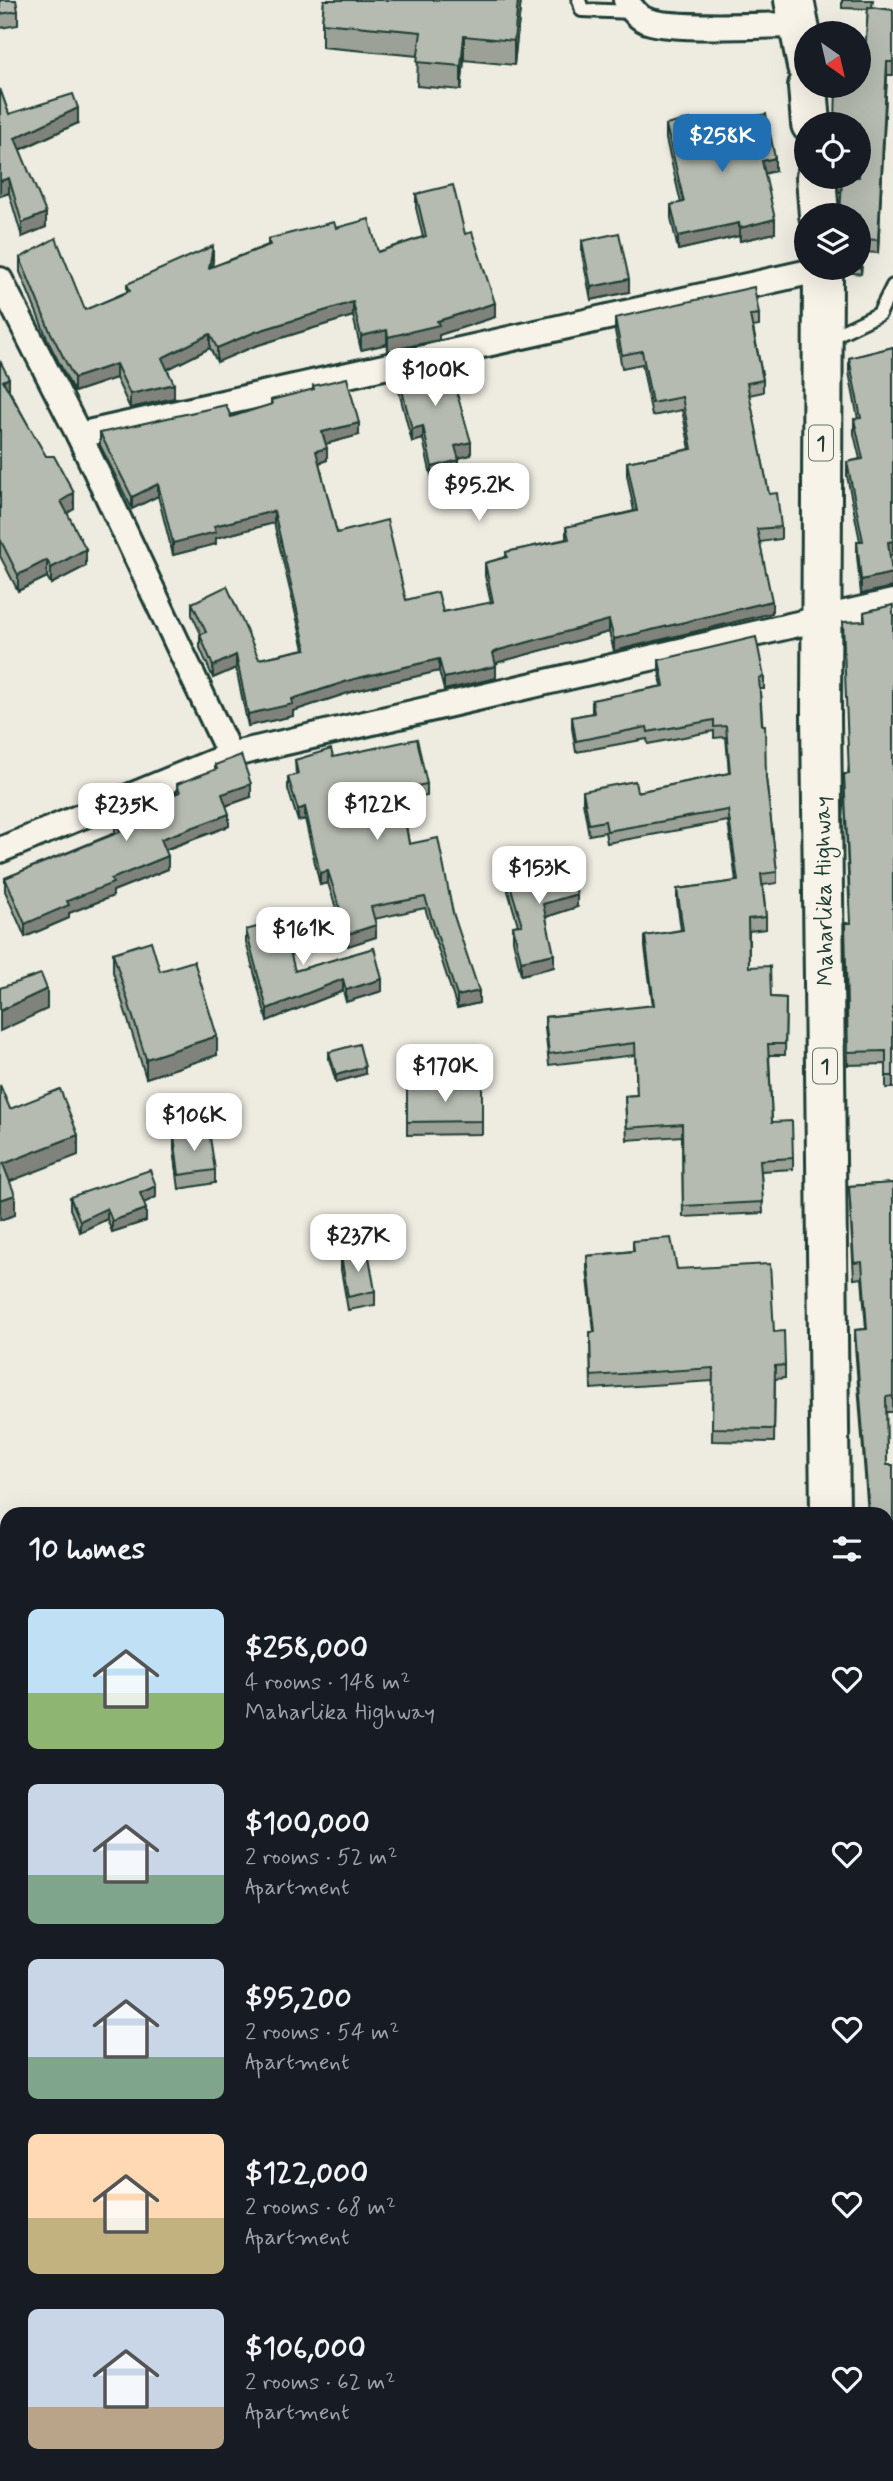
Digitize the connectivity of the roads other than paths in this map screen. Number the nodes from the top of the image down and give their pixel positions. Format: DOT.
graph roads {
  1 [pos="579,0"];
  2 [pos="630,6"];
  3 [pos="796,13"];
  4 [pos="794,275"];
  5 [pos="0,280"];
  6 [pos="823,280"];
  7 [pos="893,286"];
  8 [pos="822,341"];
  9 [pos="79,435"];
  10 [pos="893,602"];
  11 [pos="822,619"];
  12 [pos="230,755"];
  13 [pos="0,850"];
  14 [pos="830,1507"];
  1 -- 2 [label="lane"];
  2 -- 3 [label="street"];
  4 -- 9 [label="street"];
  5 -- 9 [label="street"];
  6 -- 8 [label="highway, Maharlika Highway / 1"];
  7 -- 8 [label="lane"];
  8 -- 11 [label="highway, Maharlika Highway / 1"];
  9 -- 12 [label="street"];
  10 -- 11 [label="street"];
  11 -- 12 [label="street"];
  11 -- 14 [label="highway, Maharlika Highway / 1"];
  12 -- 13 [label="street"];
}
